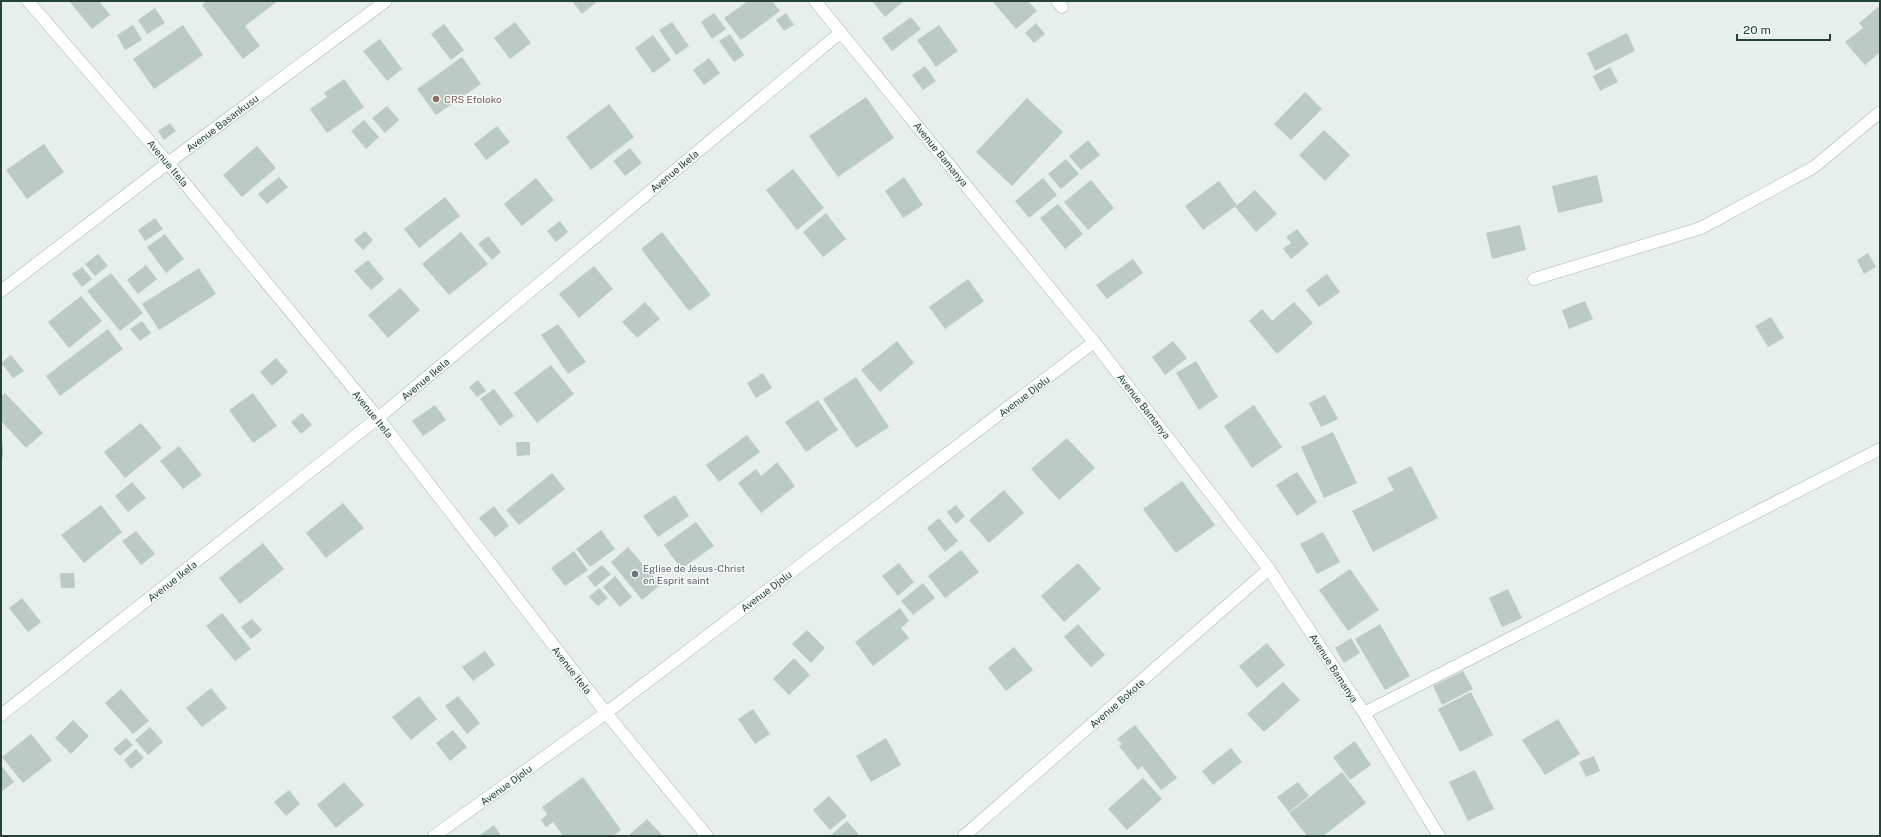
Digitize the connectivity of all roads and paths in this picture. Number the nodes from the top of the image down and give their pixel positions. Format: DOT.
graph roads {
  1 [pos="28,1"];
  2 [pos="386,1"];
  3 [pos="815,1"];
  4 [pos="841,32"];
  5 [pos="1880,112"];
  6 [pos="168,163"];
  7 [pos="1534,279"];
  8 [pos="1,291"];
  9 [pos="1094,342"];
  10 [pos="378,418"];
  11 [pos="1880,449"];
  12 [pos="1269,570"];
  13 [pos="606,713"];
  14 [pos="1364,713"];
  15 [pos="1,715"];
  16 [pos="434,836"];
  17 [pos="707,836"];
  18 [pos="964,836"];
  19 [pos="1439,836"];
  1 -- 6 [label="street, Avenue Itela"];
  2 -- 6 [label="street, Avenue Basankusu"];
  3 -- 4 [label="street, Avenue Bamanya"];
  4 -- 9 [label="street, Avenue Bamanya"];
  4 -- 10 [label="street, Avenue Ikela"];
  5 -- 7 [label="street"];
  6 -- 8 [label="street, Avenue Basankusu"];
  6 -- 10 [label="street, Avenue Itela"];
  9 -- 12 [label="street, Avenue Bamanya"];
  9 -- 13 [label="street, Avenue Djolu"];
  10 -- 13 [label="street, Avenue Itela"];
  10 -- 15 [label="street, Avenue Ikela"];
  11 -- 14 [label="street"];
  12 -- 14 [label="street, Avenue Bamanya"];
  12 -- 18 [label="street, Avenue Bokote"];
  13 -- 16 [label="street, Avenue Djolu"];
  13 -- 17 [label="street, Avenue Itela"];
  14 -- 19 [label="street, Avenue Bamanya"];
}
